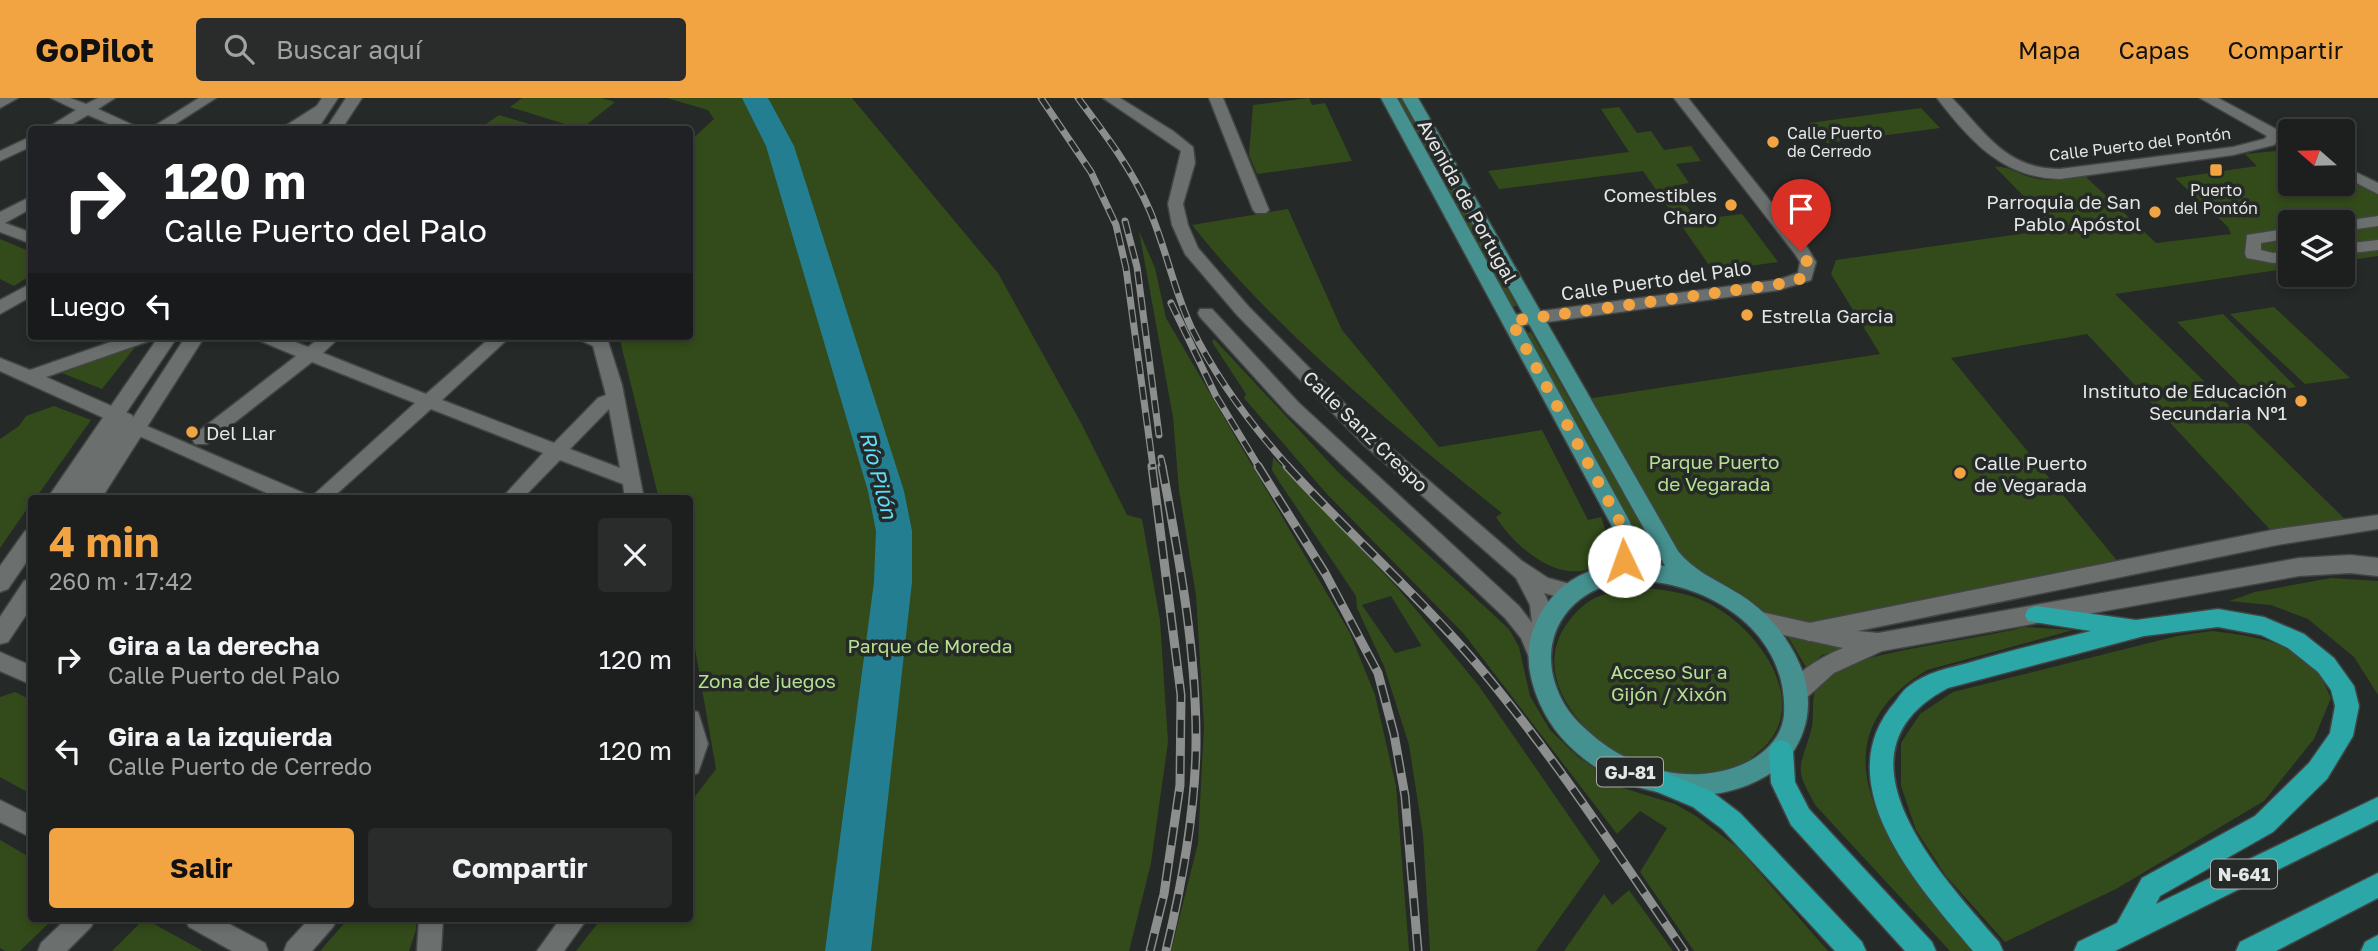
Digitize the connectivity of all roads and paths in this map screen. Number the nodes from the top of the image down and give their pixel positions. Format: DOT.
graph roads {
  1 [pos="10,98"];
  2 [pos="58,98"];
  3 [pos="108,98"];
  4 [pos="209,98"];
  5 [pos="354,98"];
  6 [pos="1111,98"];
  7 [pos="1216,98"];
  8 [pos="1389,98"];
  9 [pos="1410,98"];
  10 [pos="1681,98"];
  11 [pos="1944,98"];
  12 [pos="2207,98"];
  13 [pos="328,101"];
  14 [pos="0,103"];
  15 [pos="87,110"];
  16 [pos="58,126"];
  17 [pos="126,126"];
  18 [pos="162,126"];
  19 [pos="292,126"];
  20 [pos="312,126"];
  21 [pos="336,126"];
  22 [pos="2275,135"];
  23 [pos="2278,136"];
  24 [pos="28,142"];
  25 [pos="0,157"];
  26 [pos="2356,177"];
  27 [pos="2378,189"];
  28 [pos="28,204"];
  29 [pos="1261,210"];
  30 [pos="2378,221"];
  31 [pos="1,223"];
  32 [pos="2355,224"];
  33 [pos="2278,235"];
  34 [pos="28,237"];
  35 [pos="2378,245"];
  36 [pos="2355,248"];
  37 [pos="2253,254"];
  38 [pos="2278,257"];
  39 [pos="1805,276"];
  40 [pos="28,290"];
  41 [pos="0,308"];
  42 [pos="1206,313"];
  43 [pos="1533,318"];
  44 [pos="1511,321"];
  45 [pos="135,340"];
  46 [pos="166,340"];
  47 [pos="193,340"];
  48 [pos="274,340"];
  49 [pos="328,340"];
  50 [pos="498,340"];
  51 [pos="596,340"];
  52 [pos="311,354"];
  53 [pos="0,364"];
  54 [pos="29,377"];
  55 [pos="420,398"];
  56 [pos="614,399"];
  57 [pos="438,405"];
  58 [pos="115,415"];
  59 [pos="136,429"];
  60 [pos="201,439"];
  61 [pos="556,452"];
  62 [pos="633,490"];
  63 [pos="60,495"];
  64 [pos="78,495"];
  65 [pos="93,495"];
  66 [pos="290,495"];
  67 [pos="322,495"];
  68 [pos="514,495"];
  69 [pos="2378,522"];
  70 [pos="28,543"];
  71 [pos="2378,567"];
  72 [pos="1524,574"];
  73 [pos="1606,575"];
  74 [pos="0,583"];
  75 [pos="1705,586"];
  76 [pos="28,591"];
  77 [pos="1570,592"];
  78 [pos="2036,615"];
  79 [pos="1757,620"];
  80 [pos="1543,627"];
  81 [pos="2144,627"];
  82 [pos="1808,632"];
  83 [pos="0,635"];
  84 [pos="1879,642"];
  85 [pos="1538,656"];
  86 [pos="0,661"];
  87 [pos="28,674"];
  88 [pos="1796,692"];
  89 [pos="693,730"];
  90 [pos="1781,751"];
  91 [pos="693,757"];
  92 [pos="1664,783"];
  93 [pos="2378,808"];
  94 [pos="0,810"];
  95 [pos="28,826"];
  96 [pos="2378,885"];
  97 [pos="80,922"];
  98 [pos="203,922"];
  99 [pos="322,922"];
  100 [pos="431,922"];
  101 [pos="573,922"];
  102 [pos="2107,941"];
  103 [pos="50,951"];
  104 [pos="256,951"];
  105 [pos="296,951"];
  106 [pos="429,951"];
  107 [pos="549,951"];
  108 [pos="1853,951"];
  109 [pos="1923,951"];
  110 [pos="1990,951"];
  111 [pos="2249,951"];
  1 -- 14 [label="street"];
  2 -- 15 [label="street"];
  3 -- 15 [label="street"];
  4 -- 18 [label="street"];
  5 -- 21 [label="street"];
  6 -- 72 [label="street, Calle Sanz Crespo"];
  7 -- 29 [label="street"];
  8 -- 44 [label="main road, Avenida de Portugal"];
  9 -- 43 [label="main road, Avenida de Portugal"];
  10 -- 39 [label="street"];
  11 -- 22 [label="street, Calle Puerto del Pontón"];
  12 -- 22 [label="street"];
  13 -- 19 [label="street"];
  13 -- 20 [label="street"];
  15 -- 16 [label="street"];
  15 -- 17 [label="street"];
  22 -- 23 [label="street"];
  24 -- 25 [label="street"];
  26 -- 27 [label="street"];
  28 -- 31 [label="street"];
  30 -- 32 [label="street"];
  31 -- 34 [label="street"];
  33 -- 37 [label="street"];
  35 -- 36 [label="street"];
  37 -- 38 [label="street"];
  39 -- 43 [label="street, Calle Puerto del Palo"];
  40 -- 41 [label="street"];
  42 -- 85 [label="street, Calle Sanz Crespo"];
  43 -- 44 [label="street, Calle Puerto del Palo"];
  43 -- 75 [label="main road, Avenida de Portugal"];
  44 -- 73 [label="main road, Avenida de Portugal"];
  45 -- 54 [label="street"];
  46 -- 58 [label="street"];
  47 -- 59 [label="street"];
  48 -- 52 [label="street"];
  49 -- 52 [label="street"];
  50 -- 67 [label="street"];
  51 -- 56 [label="street"];
  52 -- 55 [label="street"];
  52 -- 60 [label="street"];
  53 -- 54 [label="street"];
  54 -- 58 [label="street"];
  56 -- 61 [label="street"];
  56 -- 62 [label="street"];
  57 -- 61 [label="street"];
  58 -- 63 [label="street"];
  58 -- 64 [label="street"];
  59 -- 65 [label="street"];
  59 -- 66 [label="street"];
  61 -- 62 [label="street"];
  61 -- 68 [label="street"];
  69 -- 82 [label="street"];
  70 -- 74 [label="street"];
  71 -- 78 [label="street"];
  72 -- 77 [label="street, Calle Sanz Crespo"];
  72 -- 80 [label="street"];
  73 -- 75 [label="main road, GJ-81"];
  73 -- 77 [label="main road, GJ-81"];
  75 -- 79 [label="main road, GJ-81"];
  76 -- 83 [label="street"];
  77 -- 80 [label="main road, GJ-81"];
  78 -- 81 [label="highway"];
  78 -- 84 [label="street"];
  79 -- 82 [label="street"];
  79 -- 88 [label="main road, GJ-81"];
  80 -- 85 [label="main road, GJ-81"];
  81 -- 102 [label="highway"];
  81 -- 110 [label="highway"];
  82 -- 84 [label="street"];
  84 -- 88 [label="street"];
  85 -- 92 [label="main road, GJ-81"];
  86 -- 87 [label="street"];
  88 -- 90 [label="main road, GJ-81"];
  89 -- 91 [label="street"];
  90 -- 92 [label="main road, GJ-81"];
  90 -- 109 [label="highway, GJ-81"];
  92 -- 108 [label="highway, GJ-81"];
  93 -- 102 [label="highway, N-641"];
  94 -- 95 [label="street"];
  96 -- 111 [label="highway"];
  97 -- 103 [label="street"];
  98 -- 104 [label="street"];
  99 -- 105 [label="street"];
  100 -- 106 [label="street"];
  101 -- 107 [label="street"];
}
